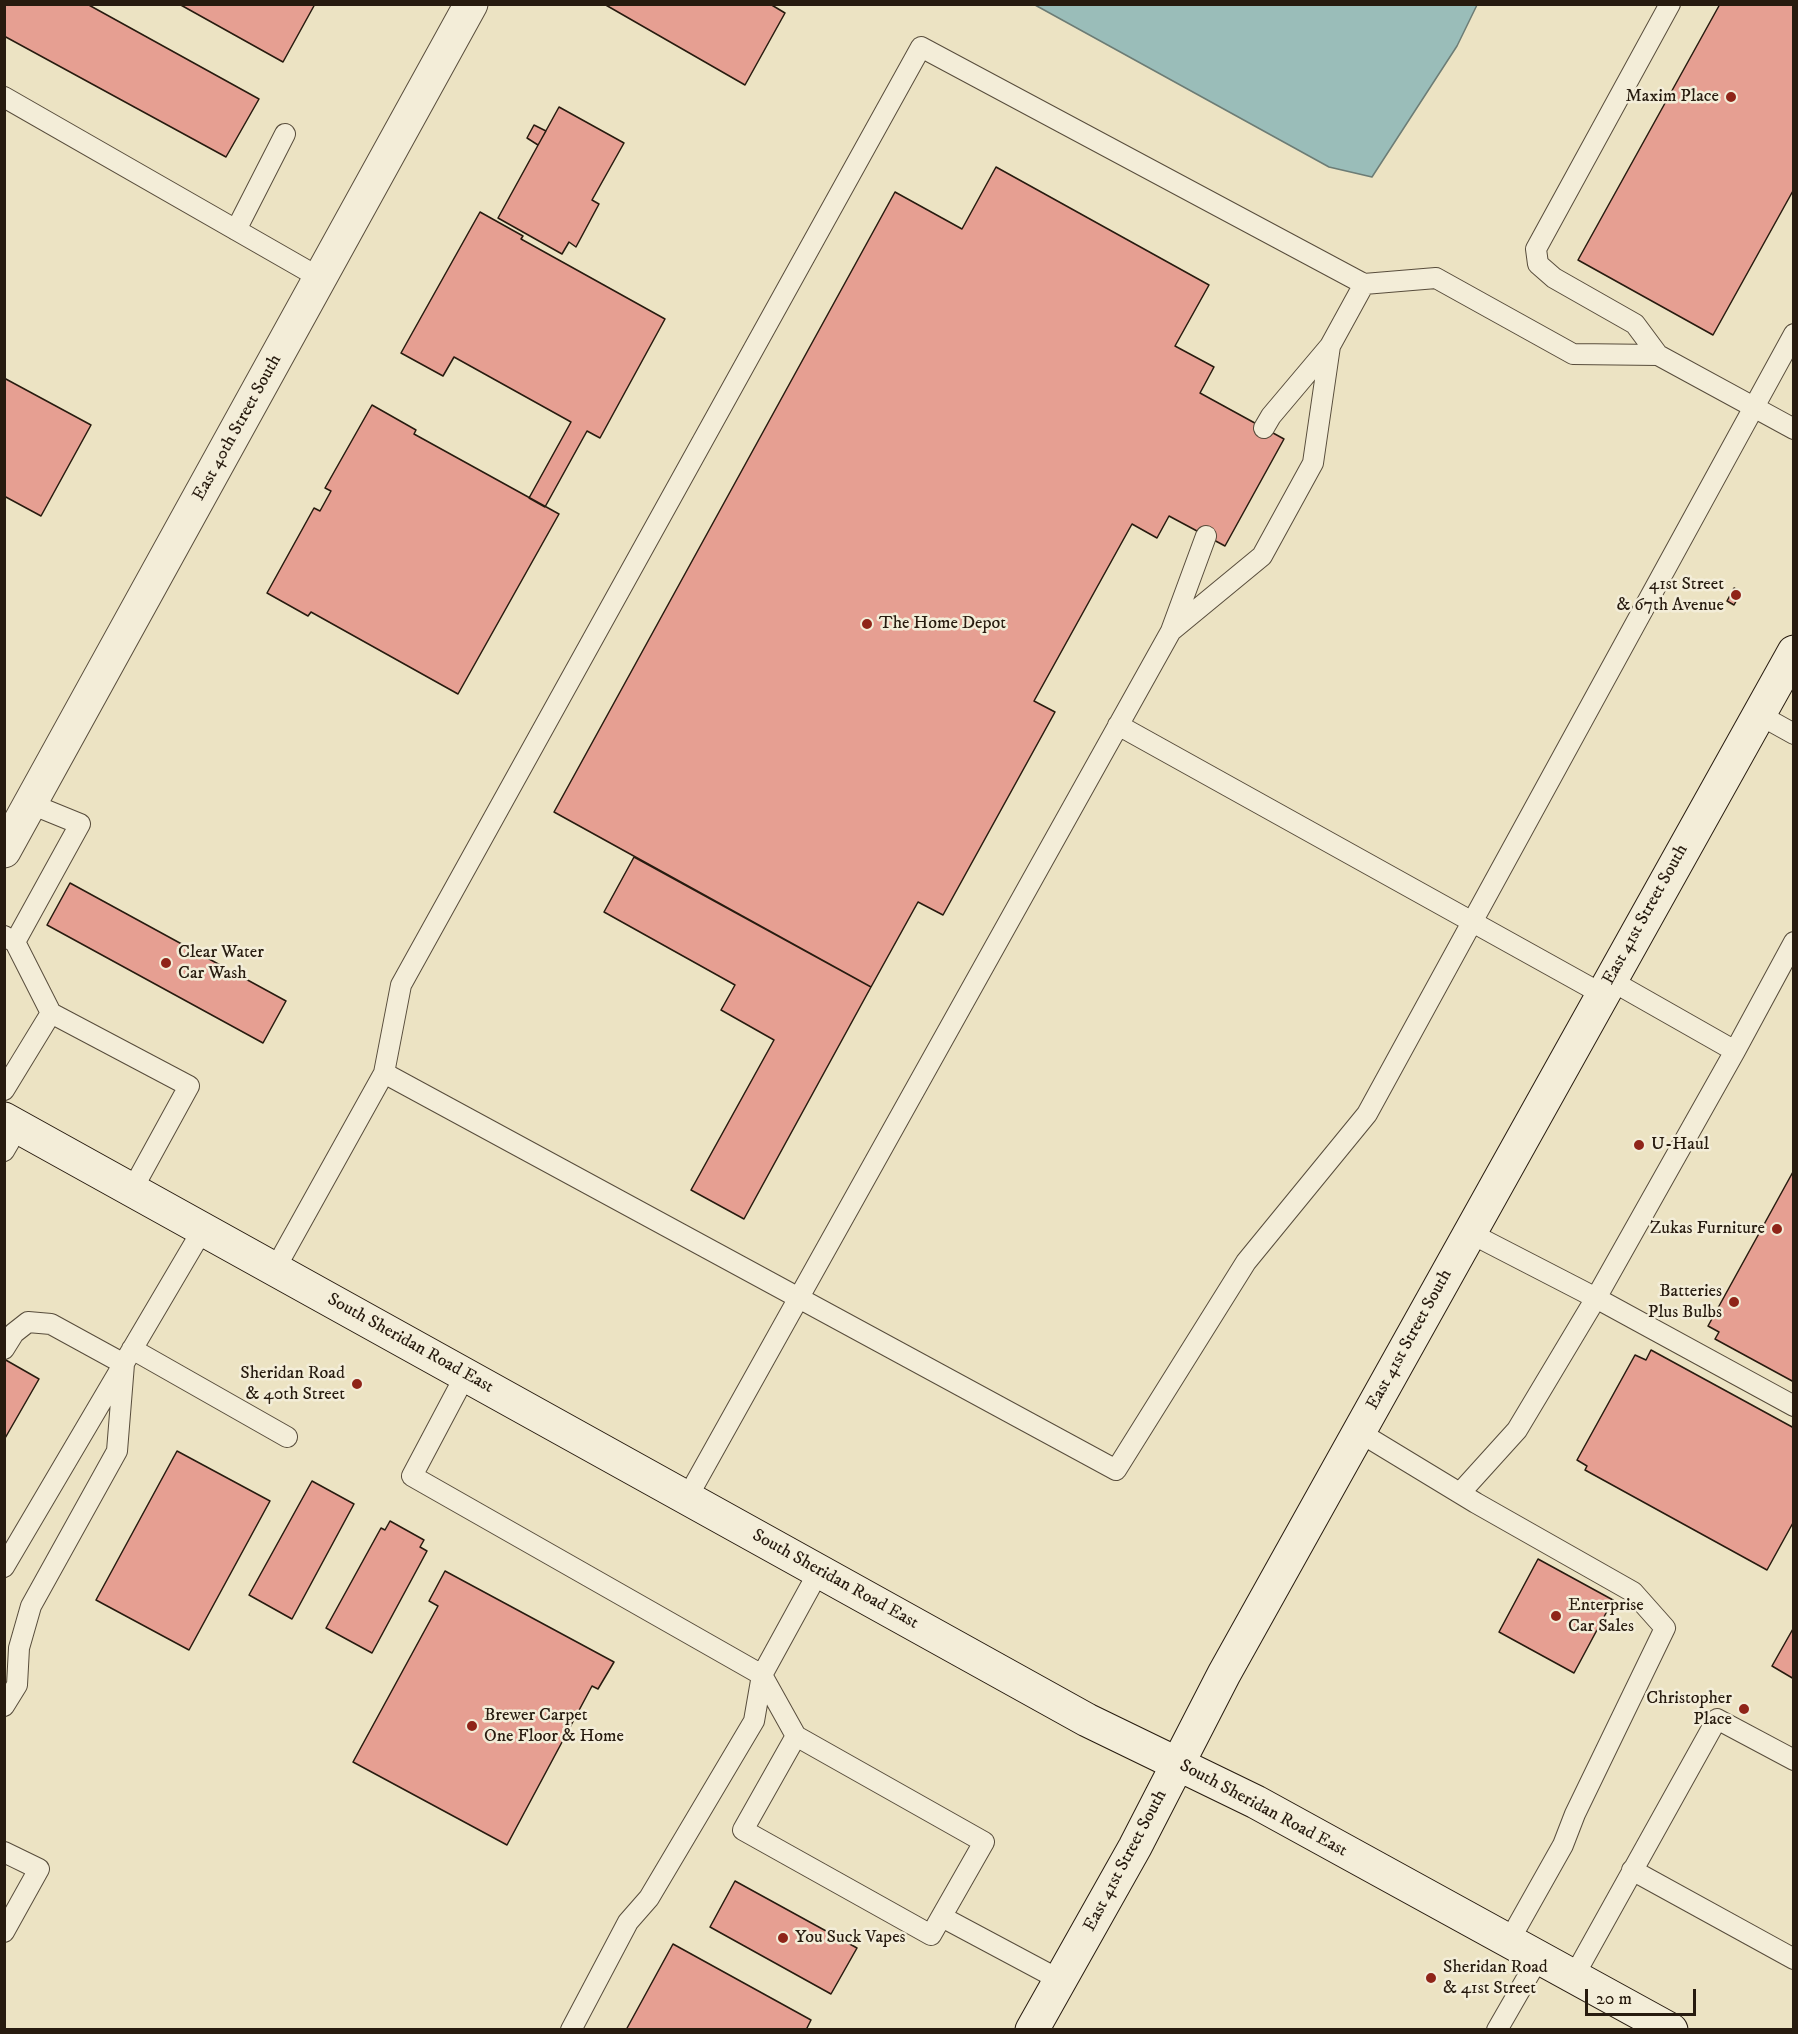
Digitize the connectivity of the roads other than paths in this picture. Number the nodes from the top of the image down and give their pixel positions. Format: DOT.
graph roads {
  1 [pos="1670,4"];
  2 [pos="466,6"];
  3 [pos="4,97"];
  4 [pos="285,134"];
  5 [pos="236,230"];
  6 [pos="320,278"];
  7 [pos="1364,284"];
  8 [pos="1794,334"];
  9 [pos="1330,346"];
  10 [pos="1658,356"];
  11 [pos="1753,406"];
  12 [pos="1264,428"];
  13 [pos="1794,429"];
  14 [pos="1206,536"];
  15 [pos="1171,631"];
  16 [pos="1794,652"];
  17 [pos="1758,714"];
  18 [pos="1118,725"];
  19 [pos="1794,734"];
  20 [pos="31,804"];
  21 [pos="4,851"];
  22 [pos="1473,922"];
  23 [pos="10,939"];
  24 [pos="1794,942"];
  25 [pos="1606,987"];
  26 [pos="51,1012"];
  27 [pos="1736,1051"];
  28 [pos="384,1073"];
  29 [pos="4,1090"];
  30 [pos="9,1133"];
  31 [pos="132,1190"];
  32 [pos="203,1229"];
  33 [pos="1470,1233"];
  34 [pos="275,1269"];
  35 [pos="799,1298"];
  36 [pos="1596,1298"];
  37 [pos="4,1349"];
  38 [pos="128,1356"];
  39 [pos="466,1374"];
  40 [pos="1794,1406"];
  41 [pos="1359,1432"];
  42 [pos="287,1437"];
  43 [pos="1460,1493"];
  44 [pos="687,1498"];
  45 [pos="4,1567"];
  46 [pos="819,1571"];
  47 [pos="762,1675"];
  48 [pos="4,1706"];
  49 [pos="796,1736"];
  50 [pos="1794,1760"];
  51 [pos="1178,1764"];
  52 [pos="4,1851"];
  53 [pos="1632,1870"];
  54 [pos="942,1917"];
  55 [pos="4,1932"];
  56 [pos="1509,1941"];
  57 [pos="1539,1957"];
  58 [pos="1794,1959"];
  59 [pos="1574,1976"];
  60 [pos="1060,1980"];
  61 [pos="571,2030"];
  62 [pos="1032,2030"];
  63 [pos="1497,2030"];
  64 [pos="1671,2030"];
  1 -- 10 [label="lane"];
  2 -- 6 [label="main road, East 40th Street South"];
  3 -- 5 [label="lane"];
  4 -- 5 [label="lane"];
  5 -- 6 [label="lane"];
  6 -- 20 [label="main road, East 40th Street South"];
  7 -- 9 [label="lane"];
  7 -- 10 [label="lane"];
  7 -- 28 [label="lane"];
  8 -- 11 [label="lane"];
  9 -- 12 [label="lane"];
  9 -- 15 [label="lane"];
  10 -- 11 [label="lane"];
  11 -- 13 [label="lane"];
  11 -- 22 [label="lane"];
  14 -- 15 [label="lane"];
  15 -- 18 [label="lane"];
  16 -- 17 [label="main road, East 41st Street South"];
  17 -- 19 [label="lane"];
  17 -- 25 [label="main road, East 41st Street South"];
  18 -- 22 [label="lane"];
  18 -- 35 [label="lane"];
  20 -- 21 [label="main road, East 40th Street South"];
  20 -- 23 [label="lane"];
  22 -- 25 [label="lane"];
  22 -- 35 [label="lane"];
  23 -- 26 [label="lane"];
  24 -- 27 [label="lane"];
  25 -- 27 [label="lane"];
  25 -- 33 [label="main road, East 41st Street South"];
  26 -- 29 [label="lane"];
  26 -- 31 [label="lane"];
  27 -- 36 [label="lane"];
  28 -- 34 [label="lane"];
  28 -- 35 [label="lane"];
  30 -- 31 [label="main road, South Sheridan Road East"];
  31 -- 32 [label="main road, South Sheridan Road East"];
  32 -- 34 [label="main road, South Sheridan Road East"];
  32 -- 38 [label="lane"];
  33 -- 36 [label="lane"];
  33 -- 41 [label="main road, East 41st Street South"];
  34 -- 39 [label="main road, South Sheridan Road East"];
  35 -- 44 [label="lane"];
  36 -- 40 [label="lane"];
  36 -- 43 [label="lane"];
  37 -- 38 [label="lane"];
  38 -- 42 [label="lane"];
  38 -- 45 [label="lane"];
  38 -- 48 [label="lane"];
  39 -- 44 [label="main road, South Sheridan Road East"];
  39 -- 47 [label="lane"];
  41 -- 43 [label="lane"];
  41 -- 51 [label="main road, East 41st Street South"];
  43 -- 56 [label="lane"];
  44 -- 46 [label="main road, South Sheridan Road East"];
  46 -- 47 [label="lane"];
  46 -- 51 [label="main road, South Sheridan Road East"];
  47 -- 49 [label="lane"];
  47 -- 61 [label="lane"];
  49 -- 54 [label="lane"];
  49 -- 54 [label="lane"];
  50 -- 53 [label="lane"];
  51 -- 56 [label="main road, South Sheridan Road East"];
  51 -- 60 [label="main road, East 41st Street South"];
  52 -- 55 [label="lane"];
  53 -- 58 [label="lane"];
  53 -- 59 [label="lane"];
  54 -- 60 [label="lane"];
  56 -- 57 [label="main road, South Sheridan Road East"];
  57 -- 59 [label="main road, South Sheridan Road East"];
  57 -- 63 [label="lane"];
  59 -- 64 [label="main road, South Sheridan Road East"];
  60 -- 62 [label="main road, East 41st Street South"];
}
